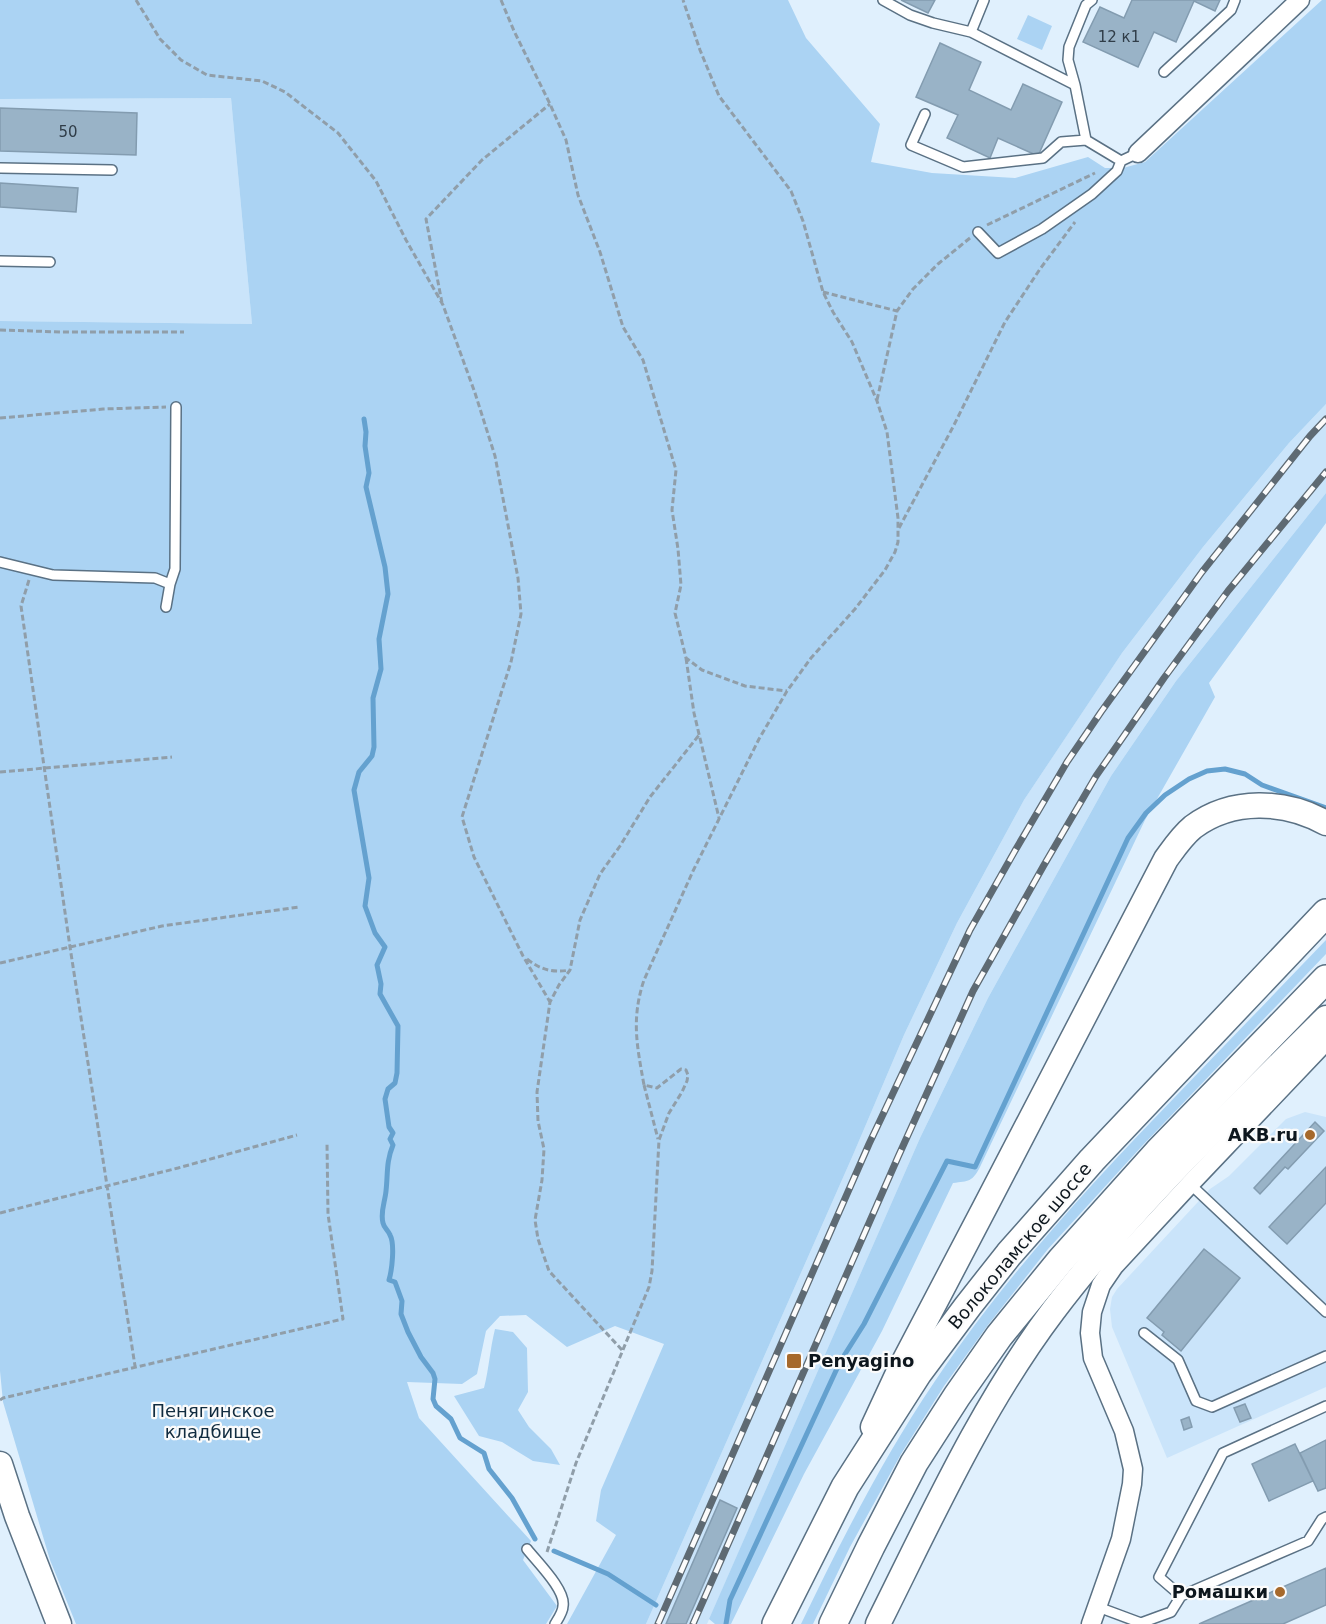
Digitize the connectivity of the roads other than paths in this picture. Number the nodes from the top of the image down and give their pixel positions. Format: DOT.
graph roads {
  1 [pos="883,0"];
  2 [pos="984,0"];
  3 [pos="1092,0"];
  4 [pos="1235,0"];
  5 [pos="1300,0"];
  6 [pos="971,32"];
  7 [pos="1164,72"];
  8 [pos="1075,85"];
  9 [pos="925,114"];
  10 [pos="1086,141"];
  11 [pos="1129,157"];
  12 [pos="0,168"];
  13 [pos="111,170"];
  14 [pos="978,232"];
  15 [pos="0,261"];
  16 [pos="50,262"];
  17 [pos="176,407"];
  18 [pos="0,562"];
  19 [pos="170,585"];
  20 [pos="166,607"];
  21 [pos="1326,824"];
  22 [pos="1326,913"];
  23 [pos="1326,979"];
  24 [pos="1326,1018"];
  25 [pos="1326,1041"];
  26 [pos="1326,1063"];
  27 [pos="1294,1074"];
  28 [pos="1190,1184"];
  29 [pos="1326,1312"];
  30 [pos="1144,1333"];
  31 [pos="1326,1356"];
  32 [pos="1326,1406"];
  33 [pos="0,1464"];
  34 [pos="844,1487"];
  35 [pos="1326,1517"];
  36 [pos="527,1550"];
  37 [pos="1181,1596"];
  38 [pos="1095,1616"];
  39 [pos="59,1624"];
  40 [pos="555,1624"];
  41 [pos="776,1624"];
  42 [pos="833,1624"];
  43 [pos="878,1624"];
  1 -- 6 [label="lane"];
  2 -- 6 [label="lane"];
  3 -- 8 [label="lane"];
  4 -- 7 [label="lane"];
  5 -- 11 [label="street"];
  6 -- 8 [label="lane"];
  8 -- 10 [label="lane"];
  9 -- 10 [label="lane"];
  10 -- 11 [label="lane"];
  11 -- 14 [label="lane"];
  12 -- 13 [label="lane"];
  15 -- 16 [label="lane"];
  17 -- 19 [label="lane"];
  18 -- 19 [label="lane"];
  19 -- 20 [label="lane"];
  21 -- 34 [label="main road"];
  22 -- 34 [label="main road, Волоколамское шоссе"];
  23 -- 42 [label="main road"];
  24 -- 43 [label="main road"];
  25 -- 27 [label="street"];
  26 -- 27 [label="street"];
  27 -- 28 [label="street"];
  28 -- 29 [label="lane"];
  28 -- 38 [label="street"];
  30 -- 31 [label="lane"];
  32 -- 37 [label="lane"];
  33 -- 39 [label="main road"];
  34 -- 41 [label="main road, Волоколамское шоссе"];
  35 -- 37 [label="lane"];
  36 -- 40 [label="lane"];
  37 -- 38 [label="lane"];
}
